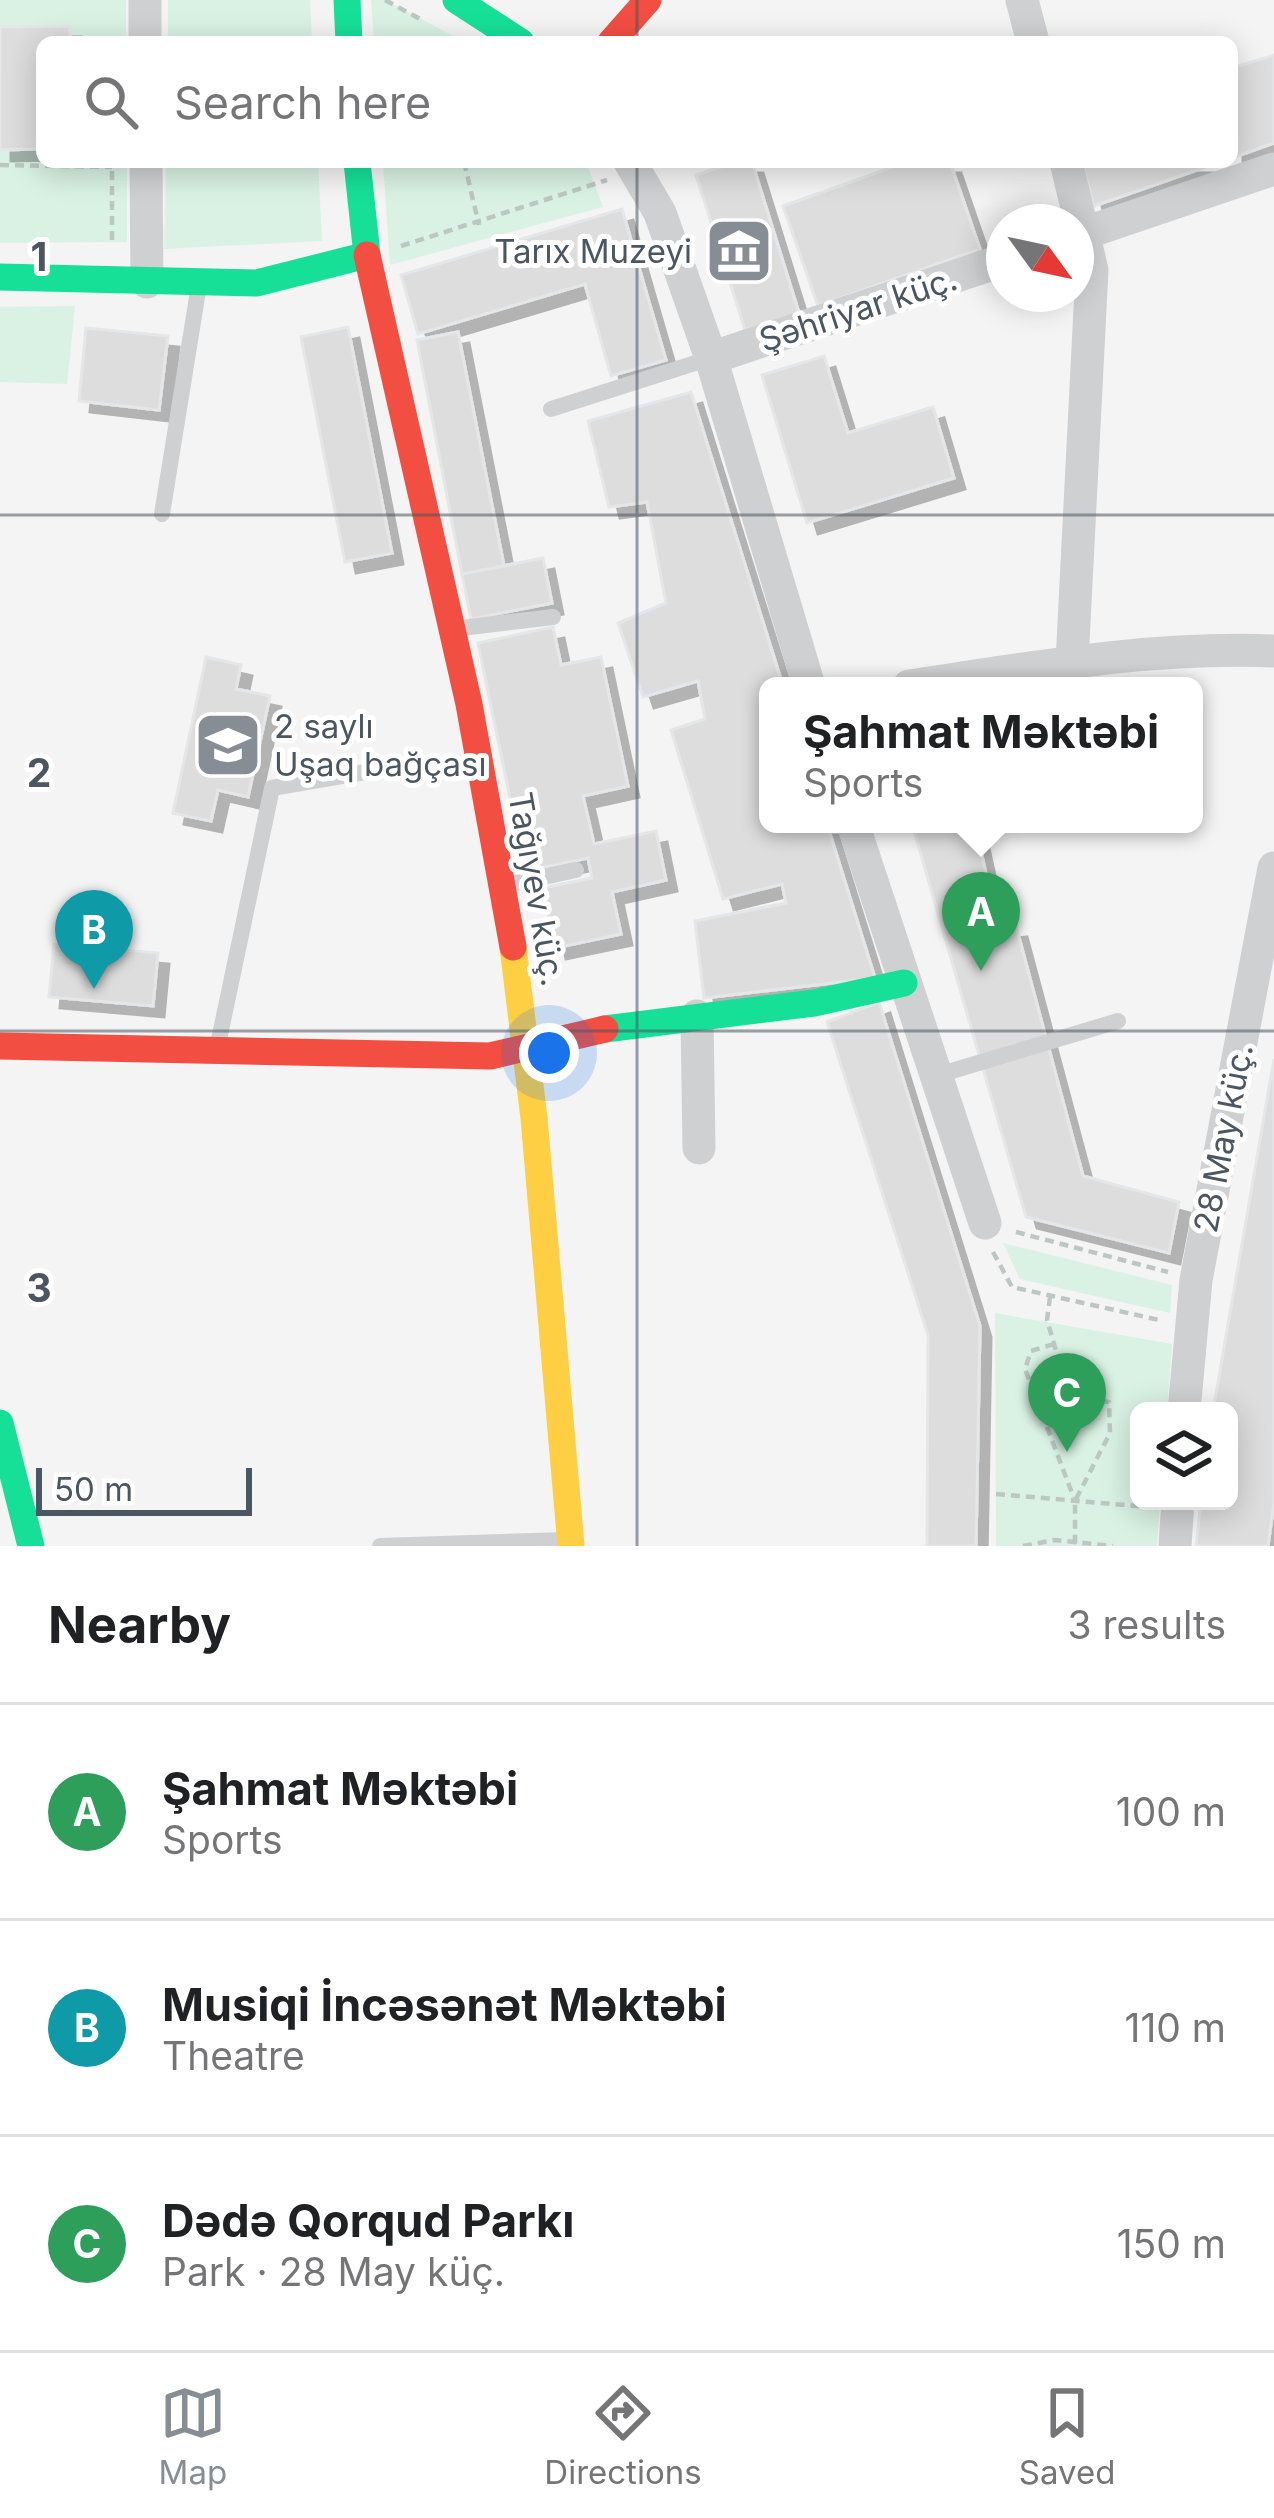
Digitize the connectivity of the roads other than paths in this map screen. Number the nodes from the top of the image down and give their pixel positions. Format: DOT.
graph roads {
  1 [pos="145,0"];
  2 [pos="346,0"];
  3 [pos="456,0"];
  4 [pos="648,0"];
  5 [pos="1022,0"];
  6 [pos="145,36"];
  7 [pos="349,36"];
  8 [pos="512,36"];
  9 [pos="616,36"];
  10 [pos="1031,36"];
  11 [pos="146,168"];
  12 [pos="358,168"];
  13 [pos="634,168"];
  14 [pos="1067,168"];
  15 [pos="1274,169"];
  16 [pos="1075,204"];
  17 [pos="1094,230"];
  18 [pos="367,255"];
  19 [pos="986,266"];
  20 [pos="0,277"];
  21 [pos="147,281"];
  22 [pos="200,284"];
  23 [pos="1092,312"];
  24 [pos="711,358"];
  25 [pos="551,409"];
  26 [pos="162,514"];
  27 [pos="553,617"];
  28 [pos="452,629"];
  29 [pos="1274,651"];
  30 [pos="1072,662"];
  31 [pos="806,677"];
  32 [pos="970,677"];
  33 [pos="365,772"];
  34 [pos="857,833"];
  35 [pos="1274,868"];
  36 [pos="576,870"];
  37 [pos="502,886"];
  38 [pos="1267,949"];
  39 [pos="904,983"];
  40 [pos="697,1016"];
  41 [pos="1118,1021"];
  42 [pos="0,1046"];
  43 [pos="527,1048"];
  44 [pos="217,1050"];
  45 [pos="935,1076"];
  46 [pos="699,1148"];
  47 [pos="985,1223"];
  48 [pos="1185,1402"];
  49 [pos="0,1424"];
  50 [pos="1170,1510"];
  51 [pos="571,1543"];
  52 [pos="31,1546"];
  53 [pos="380,1546"];
  54 [pos="1174,1546"];
  1 -- 6 [label="street"];
  2 -- 7 [label="street"];
  3 -- 8 [label="street"];
  4 -- 9 [label="street"];
  5 -- 10 [label="street"];
  11 -- 21 [label="street"];
  12 -- 18 [label="street, Tağıyev küç."];
  13 -- 24 [label="street"];
  14 -- 16 [label="street"];
  15 -- 17 [label="street"];
  18 -- 22 [label="street"];
  18 -- 28 [label="street, Tağıyev küç."];
  19 -- 24 [label="street, Şəhriyar küç."];
  20 -- 21 [label="street"];
  21 -- 22 [label="street"];
  22 -- 26 [label="lane"];
  23 -- 30 [label="street"];
  24 -- 25 [label="lane"];
  24 -- 31 [label="street"];
  27 -- 28 [label="lane"];
  28 -- 37 [label="street, Tağıyev küç."];
  29 -- 30 [label="street"];
  30 -- 32 [label="street"];
  33 -- 44 [label="lane"];
  34 -- 39 [label="street"];
  35 -- 38 [label="street, 28 May küç."];
  36 -- 37 [label="lane"];
  37 -- 43 [label="street, Tağıyev küç."];
  38 -- 48 [label="street, 28 May küç."];
  39 -- 40 [label="street"];
  39 -- 45 [label="street"];
  40 -- 43 [label="street"];
  40 -- 46 [label="street"];
  41 -- 45 [label="lane"];
  42 -- 44 [label="street"];
  43 -- 44 [label="street"];
  43 -- 51 [label="street, Tağıyev küç."];
  45 -- 47 [label="street"];
  49 -- 52 [label="street"];
  50 -- 54 [label="street"];
  51 -- 53 [label="lane"];
}
